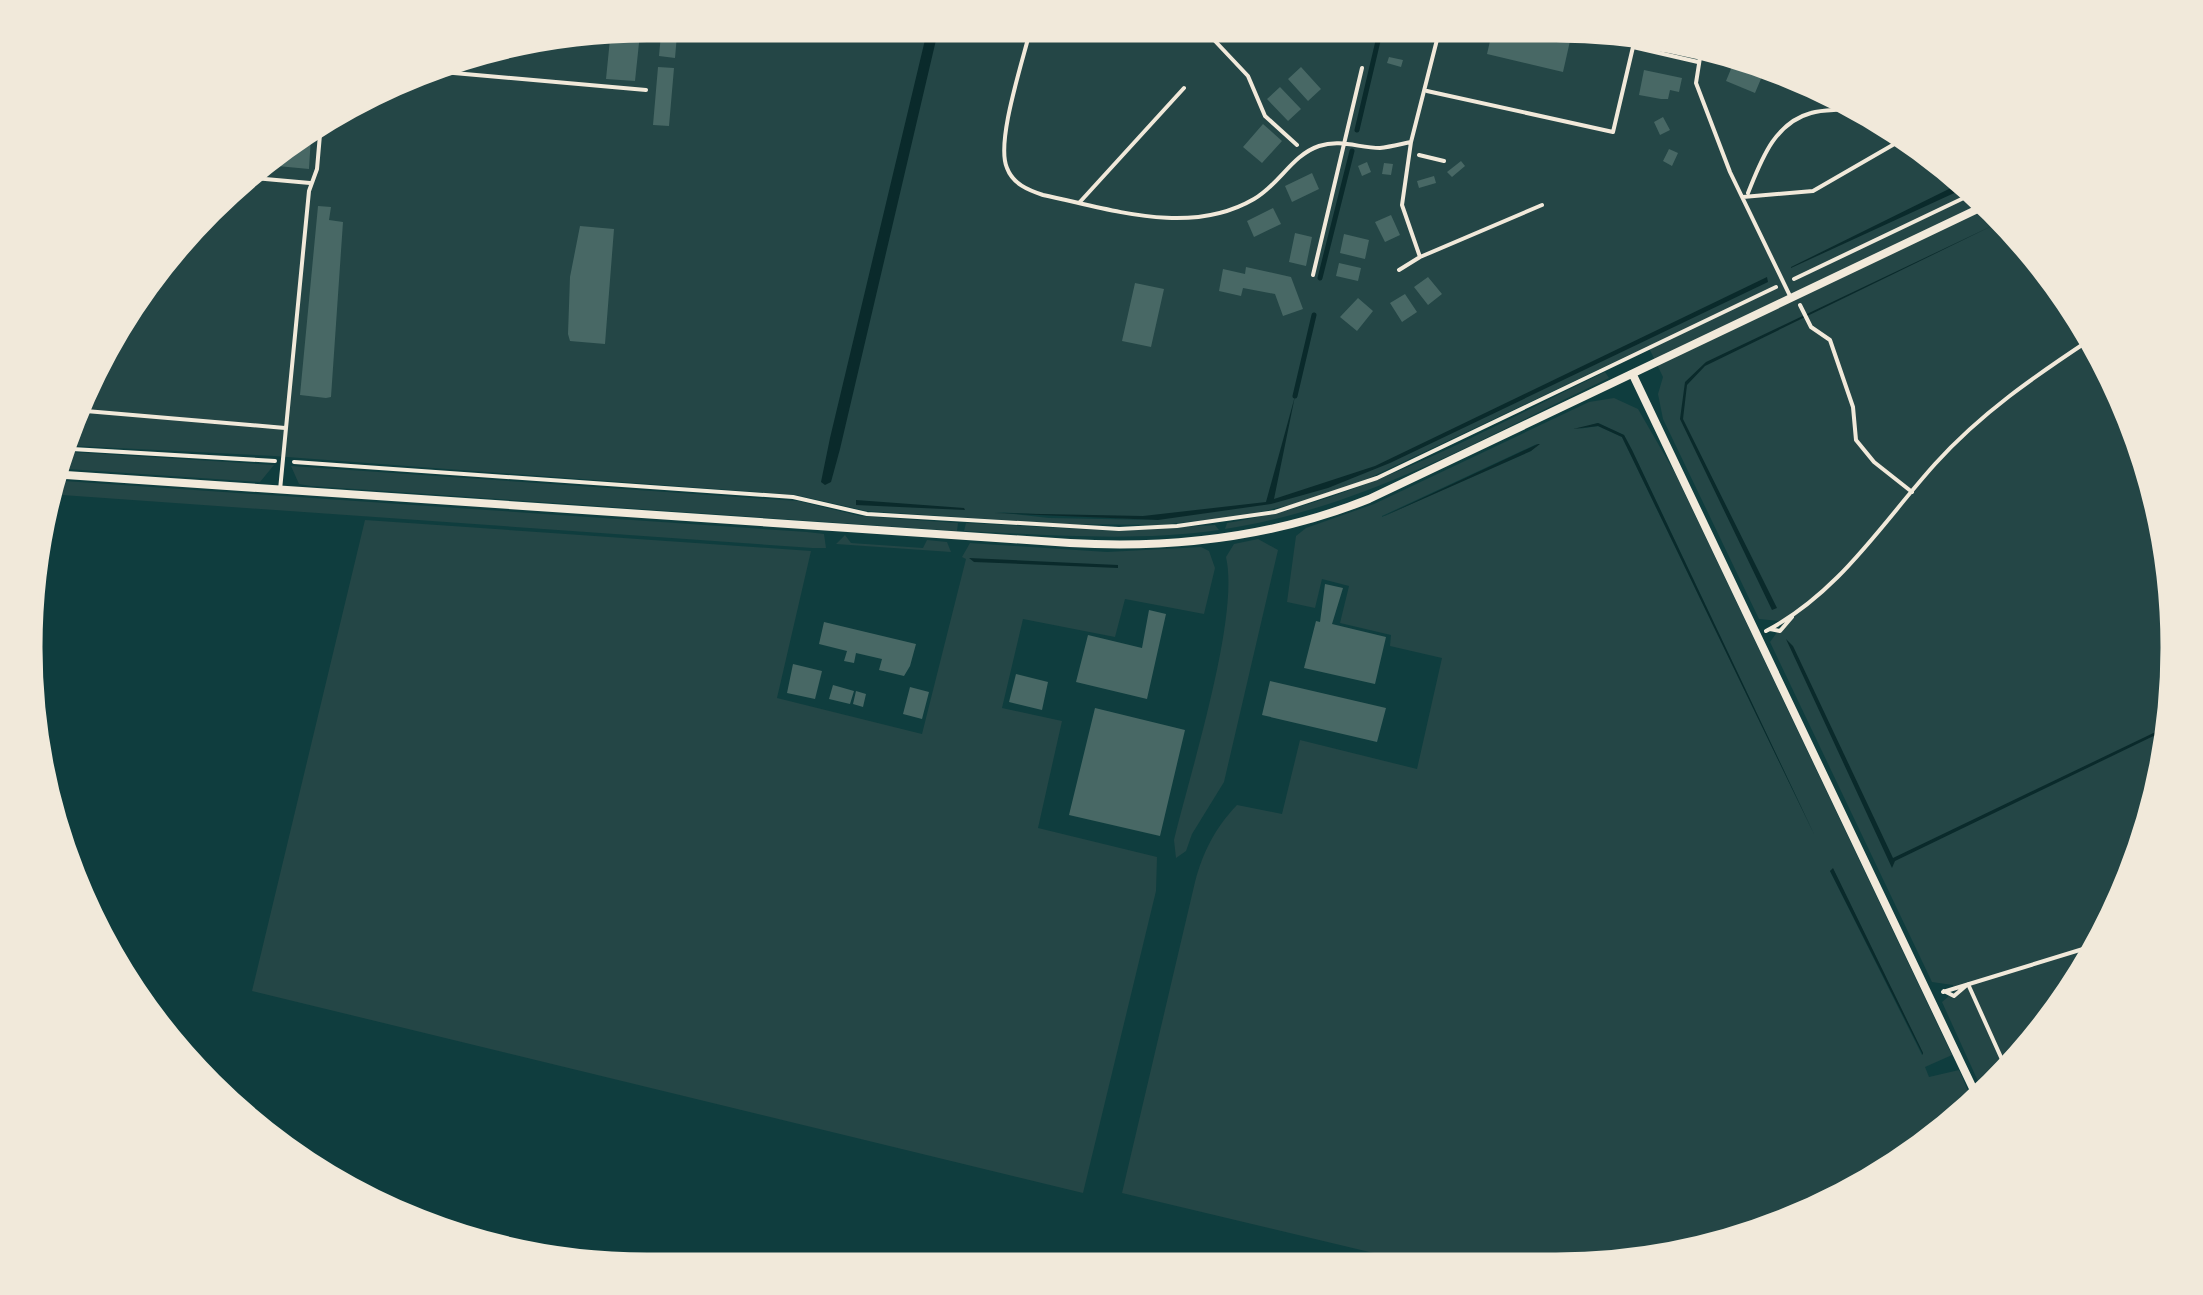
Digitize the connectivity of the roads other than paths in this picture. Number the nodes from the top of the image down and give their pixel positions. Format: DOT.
graph roads {
  1 [pos="1028,40"];
  2 [pos="1438,40"];
  3 [pos="1633,47"];
  4 [pos="1699,58"];
  5 [pos="1698,62"];
  6 [pos="1362,68"];
  7 [pos="450,73"];
  8 [pos="1184,88"];
  9 [pos="646,90"];
  10 [pos="1427,91"];
  11 [pos="1836,109"];
  12 [pos="320,136"];
  13 [pos="1411,142"];
  14 [pos="1344,143"];
  15 [pos="1895,144"];
  16 [pos="262,179"];
  17 [pos="310,183"];
  18 [pos="1745,196"];
  19 [pos="1078,203"];
  20 [pos="1542,205"];
  21 [pos="1976,210"];
  22 [pos="1420,258"];
  23 [pos="1398,270"];
  24 [pos="1313,275"];
  25 [pos="1791,298"];
  26 [pos="1633,374"];
  27 [pos="88,411"];
  28 [pos="285,428"];
  29 [pos="65,475"];
  30 [pos="280,490"];
  31 [pos="1973,1088"];
  1 -- 19 [label="lane"];
  2 -- 10 [label="lane"];
  3 -- 5 [label="lane"];
  3 -- 10 [label="lane"];
  4 -- 5 [label="lane"];
  5 -- 18 [label="lane"];
  6 -- 14 [label="lane"];
  7 -- 9 [label="lane"];
  8 -- 19 [label="lane"];
  10 -- 13 [label="lane"];
  11 -- 18 [label="lane"];
  12 -- 17 [label="lane"];
  13 -- 14 [label="lane"];
  13 -- 22 [label="lane"];
  14 -- 19 [label="lane"];
  14 -- 24 [label="lane"];
  15 -- 18 [label="lane"];
  16 -- 17 [label="lane"];
  17 -- 28 [label="lane"];
  18 -- 25 [label="lane"];
  20 -- 22 [label="lane"];
  21 -- 25 [label="street"];
  22 -- 23 [label="lane"];
  25 -- 26 [label="street"];
  26 -- 30 [label="street"];
  26 -- 31 [label="street"];
  27 -- 28 [label="lane"];
  28 -- 30 [label="lane"];
  29 -- 30 [label="street"];
}
